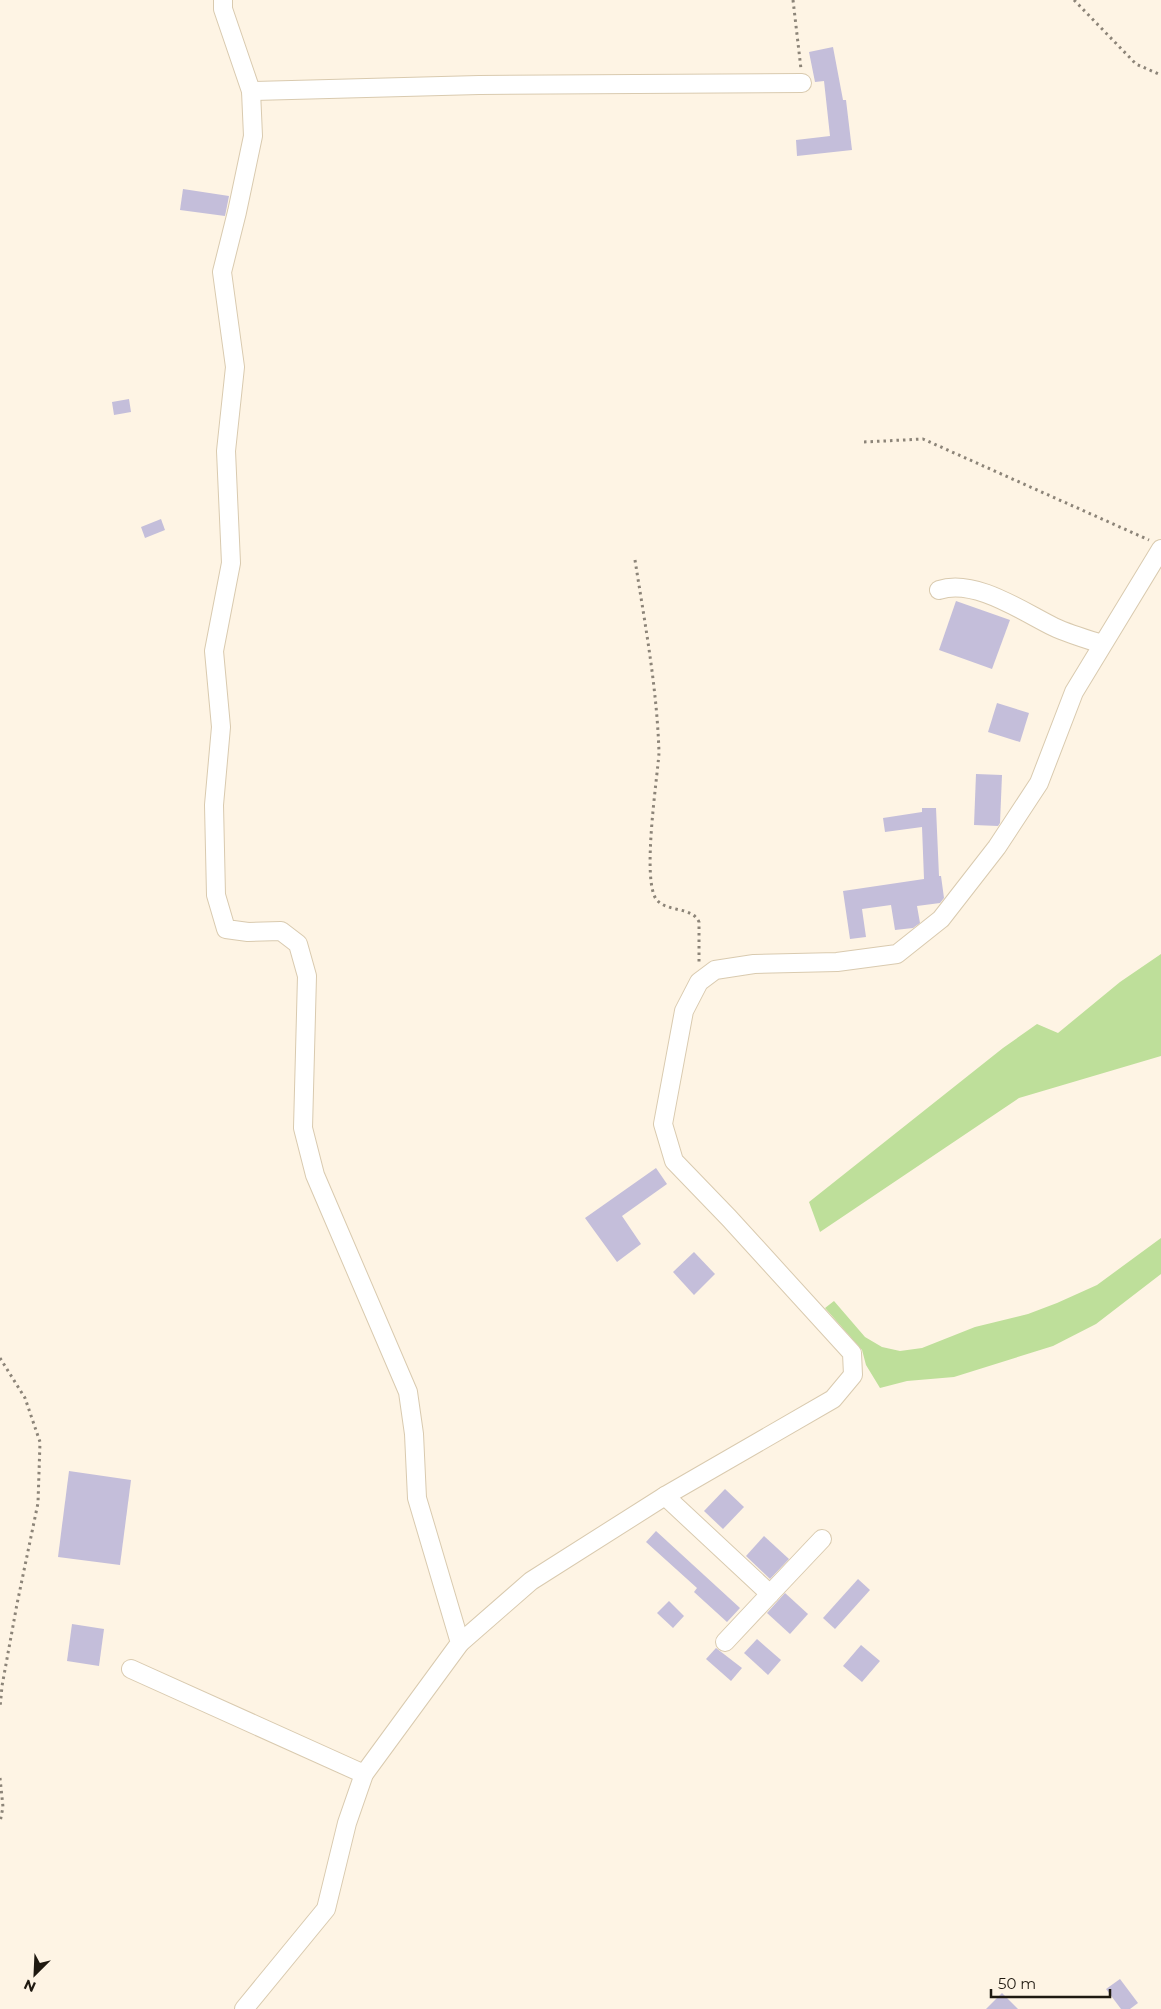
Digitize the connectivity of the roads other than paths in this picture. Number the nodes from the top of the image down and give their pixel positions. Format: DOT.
graph roads {
  1 [pos="224,0"];
  2 [pos="802,83"];
  3 [pos="251,92"];
  4 [pos="1157,545"];
  5 [pos="939,590"];
  6 [pos="1102,644"];
  7 [pos="665,1496"];
  8 [pos="822,1538"];
  9 [pos="770,1594"];
  10 [pos="725,1642"];
  11 [pos="460,1643"];
  12 [pos="131,1669"];
  13 [pos="364,1774"];
  14 [pos="244,2009"];
  1 -- 3 [label="street"];
  2 -- 3 [label="street"];
  3 -- 11 [label="street"];
  4 -- 6 [label="street"];
  5 -- 6 [label="street"];
  6 -- 7 [label="street"];
  7 -- 9 [label="street"];
  7 -- 11 [label="street"];
  8 -- 9 [label="street"];
  9 -- 10 [label="street"];
  11 -- 13 [label="street"];
  12 -- 13 [label="street"];
  13 -- 14 [label="street"];
}
